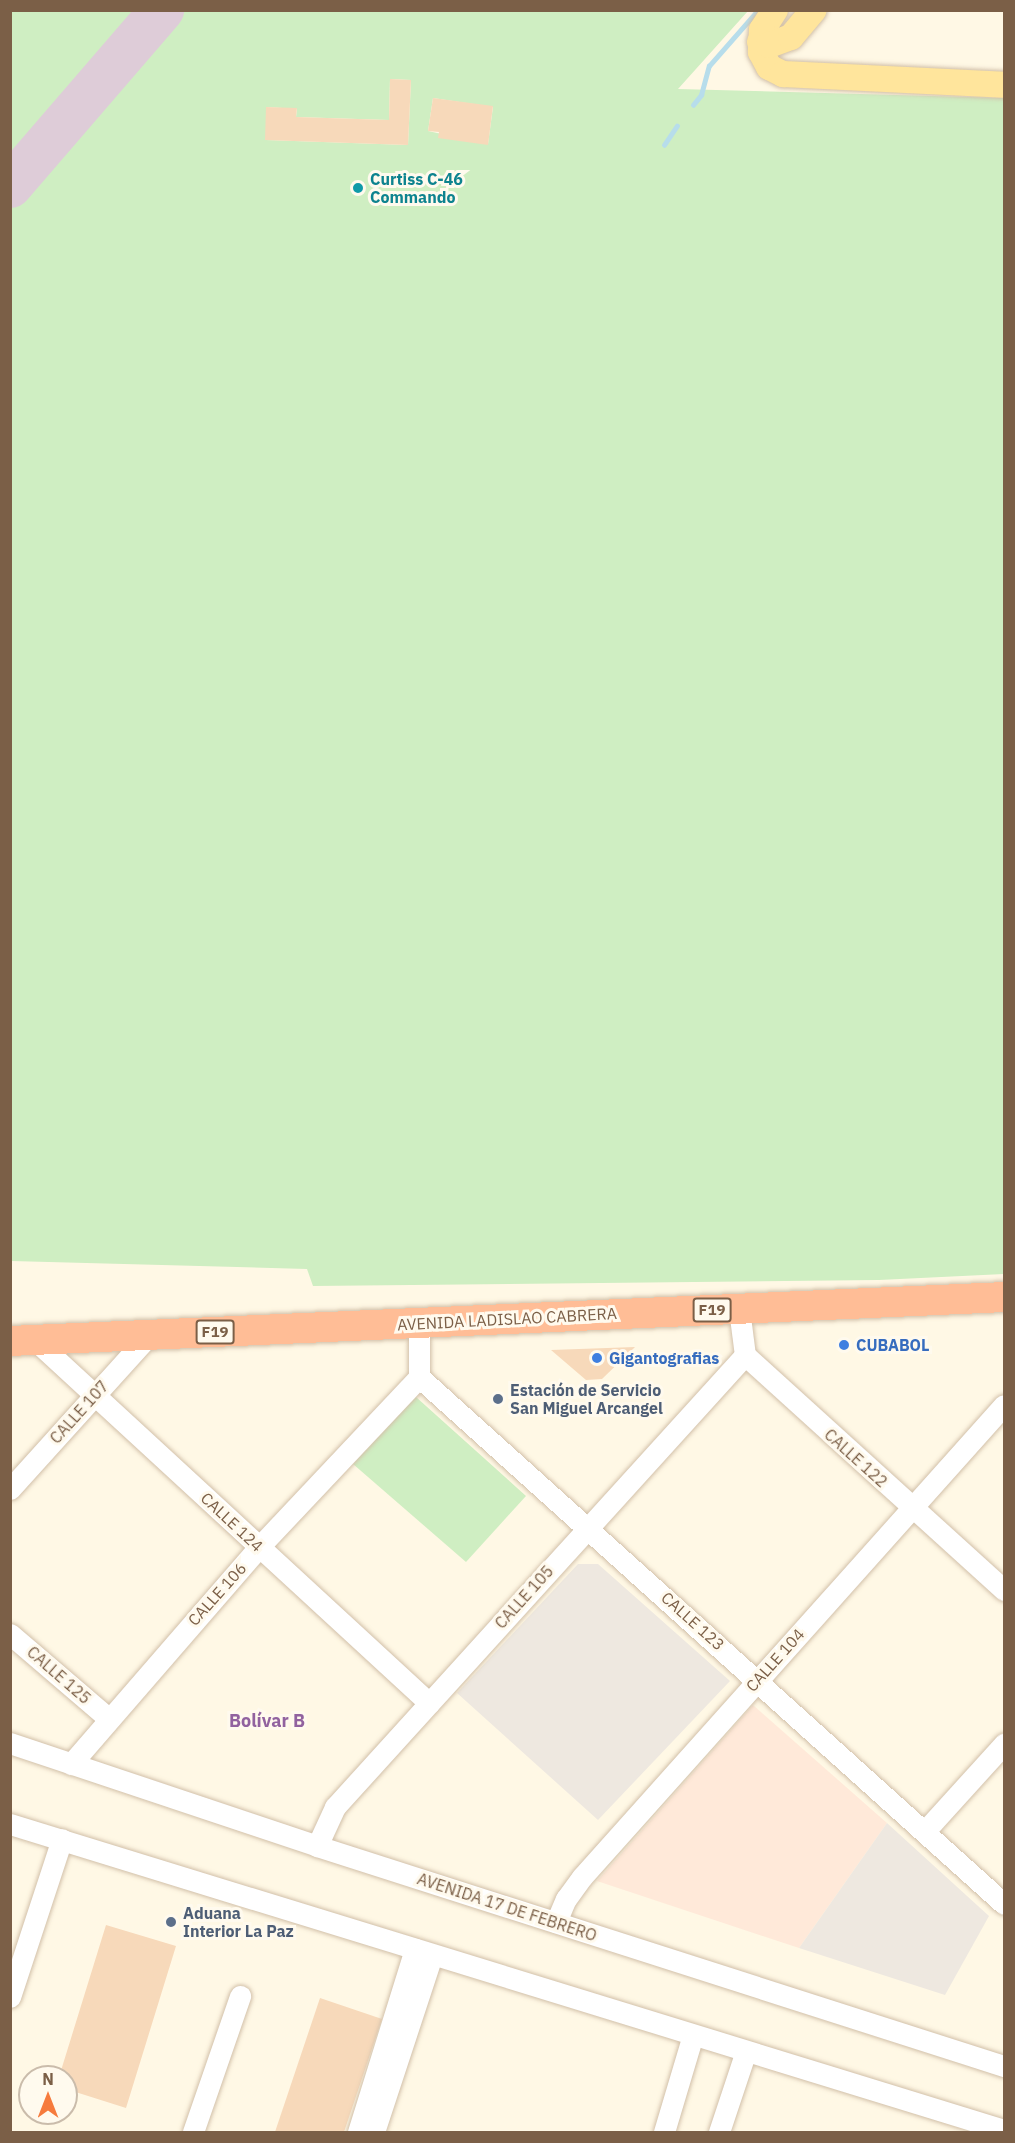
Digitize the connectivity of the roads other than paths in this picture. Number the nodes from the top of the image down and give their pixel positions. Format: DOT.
graph roads {
  1 [pos="775,10"];
  2 [pos="814,10"];
  3 [pos="760,42"];
  4 [pos="1005,85"];
  5 [pos="1005,1298"];
  6 [pos="739,1309"];
  7 [pos="418,1323"];
  8 [pos="149,1335"];
  9 [pos="23,1341"];
  10 [pos="745,1355"];
  11 [pos="418,1377"];
  12 [pos="94,1395"];
  13 [pos="1005,1405"];
  14 [pos="10,1489"];
  15 [pos="910,1507"];
  16 [pos="587,1526"];
  17 [pos="259,1546"];
  18 [pos="1005,1590"];
  19 [pos="10,1634"];
  20 [pos="757,1679"];
  21 [pos="429,1703"];
  22 [pos="107,1717"];
  23 [pos="10,1743"];
  24 [pos="1005,1744"];
  25 [pos="71,1764"];
  26 [pos="10,1824"];
  27 [pos="925,1832"];
  28 [pos="62,1839"];
  29 [pos="317,1846"];
  30 [pos="1005,1904"];
  31 [pos="556,1922"];
  32 [pos="424,1952"];
  33 [pos="240,1996"];
  34 [pos="10,1997"];
  35 [pos="693,2035"];
  36 [pos="746,2051"];
  37 [pos="1005,2066"];
  38 [pos="1005,2130"];
  39 [pos="193,2133"];
  40 [pos="358,2133"];
  41 [pos="374,2133"];
  42 [pos="664,2133"];
  43 [pos="719,2133"];
  1 -- 3 [label="main road"];
  2 -- 3 [label="main road"];
  3 -- 4 [label="main road"];
  5 -- 6 [label="highway, AVENIDA LADISLAO CABRERA / F19"];
  6 -- 7 [label="highway, AVENIDA LADISLAO CABRERA / F19"];
  6 -- 10 [label="street"];
  7 -- 8 [label="highway, AVENIDA LADISLAO CABRERA / F19"];
  7 -- 11 [label="street"];
  8 -- 9 [label="highway, AVENIDA LADISLAO CABRERA / F19"];
  8 -- 12 [label="street, CALLE 107"];
  9 -- 12 [label="street, CALLE 124"];
  10 -- 15 [label="street, CALLE 122"];
  10 -- 16 [label="street, CALLE 105"];
  11 -- 16 [label="street, CALLE 123"];
  11 -- 17 [label="street, CALLE 106"];
  12 -- 14 [label="street, CALLE 107"];
  12 -- 17 [label="street, CALLE 124"];
  13 -- 15 [label="street, CALLE 104"];
  15 -- 18 [label="street, CALLE 122"];
  15 -- 20 [label="street, CALLE 104"];
  16 -- 20 [label="street, CALLE 123"];
  16 -- 21 [label="street, CALLE 105"];
  17 -- 21 [label="street, CALLE 124"];
  17 -- 22 [label="street, CALLE 106"];
  19 -- 22 [label="street, CALLE 125"];
  20 -- 27 [label="street, CALLE 123"];
  20 -- 31 [label="street, CALLE 104"];
  21 -- 29 [label="street, CALLE 105"];
  22 -- 25 [label="street, CALLE 106"];
  23 -- 25 [label="street, AVENIDA 17 DE FEBRERO"];
  24 -- 27 [label="street"];
  25 -- 29 [label="street, AVENIDA 17 DE FEBRERO"];
  26 -- 28 [label="street"];
  27 -- 30 [label="street, CALLE 123"];
  28 -- 32 [label="street"];
  28 -- 34 [label="street"];
  29 -- 31 [label="street, AVENIDA 17 DE FEBRERO"];
  31 -- 37 [label="street, AVENIDA 17 DE FEBRERO"];
  32 -- 35 [label="street"];
  32 -- 40 [label="street"];
  32 -- 41 [label="street"];
  33 -- 39 [label="street"];
  35 -- 36 [label="street"];
  35 -- 42 [label="street"];
  36 -- 38 [label="street"];
  36 -- 43 [label="street"];
}
